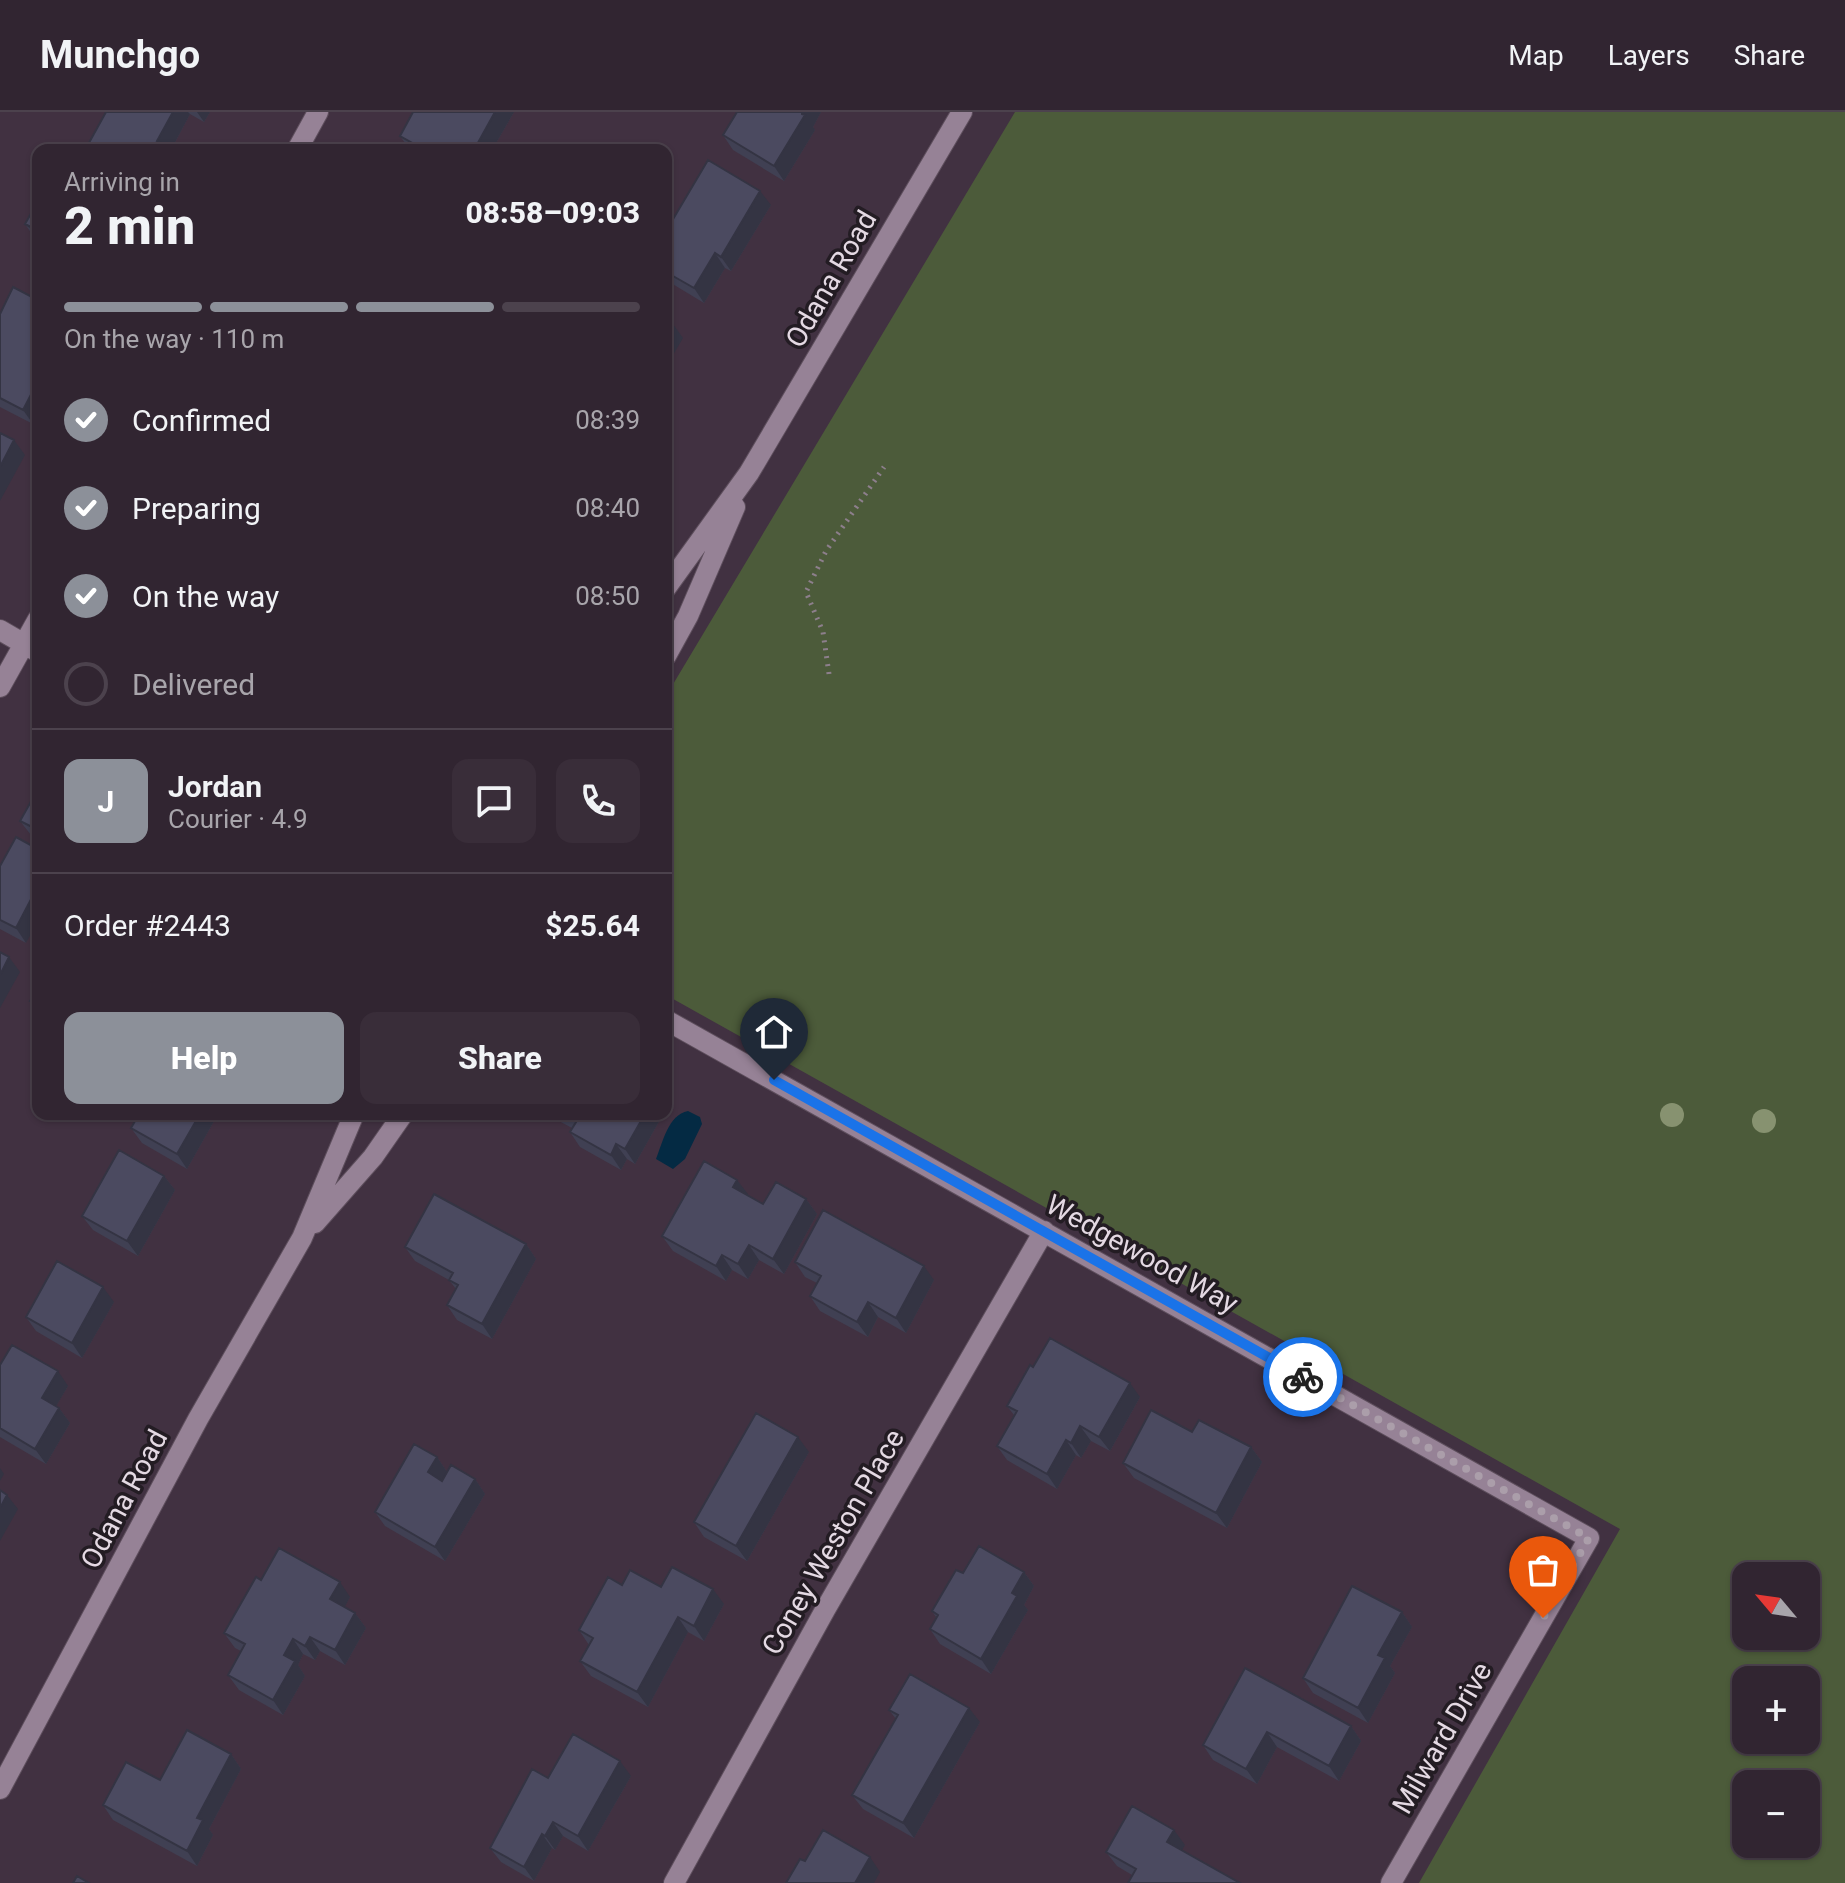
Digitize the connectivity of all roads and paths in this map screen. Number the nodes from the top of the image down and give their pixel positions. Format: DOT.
graph roads {
  1 [pos="318,112"];
  2 [pos="962,112"];
  3 [pos="300,144"];
  4 [pos="884,467"];
  5 [pos="749,473"];
  6 [pos="672,580"];
  7 [pos="0,630"];
  8 [pos="672,645"];
  9 [pos="31,648"];
  10 [pos="829,674"];
  11 [pos="0,687"];
  12 [pos="672,1023"];
  13 [pos="351,1120"];
  14 [pos="399,1120"];
  15 [pos="1044,1231"];
  16 [pos="302,1238"];
  17 [pos="1589,1538"];
  18 [pos="0,1789"];
  19 [pos="674,1883"];
  20 [pos="1391,1883"];
  1 -- 3 [label="street"];
  2 -- 5 [label="street, Odana Road"];
  4 -- 10 [label="path"];
  5 -- 6 [label="street, Odana Road"];
  5 -- 8 [label="street, Odana Road"];
  7 -- 9 [label="street"];
  9 -- 11 [label="street"];
  12 -- 15 [label="street, Wedgewood Way"];
  13 -- 16 [label="street, Odana Road"];
  14 -- 16 [label="street, Odana Road"];
  15 -- 17 [label="street, Wedgewood Way"];
  15 -- 19 [label="street, Coney Weston Place"];
  16 -- 18 [label="street, Odana Road"];
  17 -- 20 [label="street, Milward Drive"];
}
